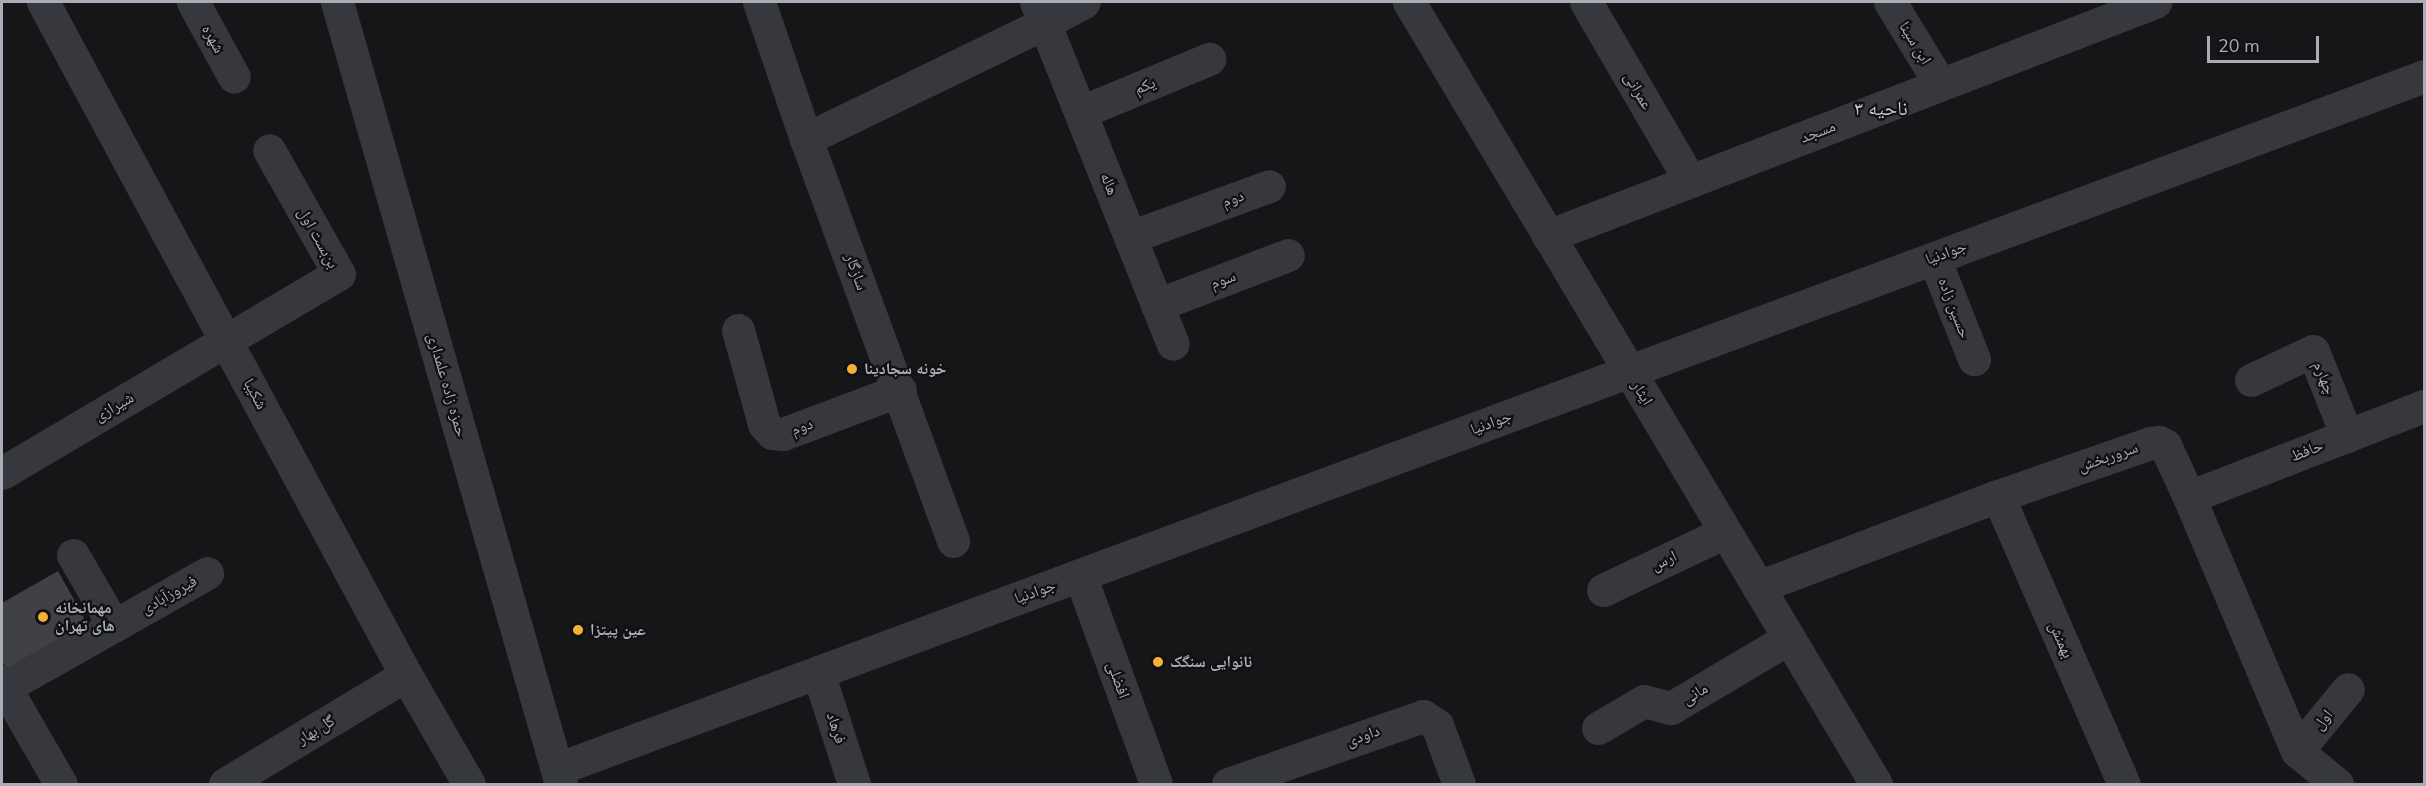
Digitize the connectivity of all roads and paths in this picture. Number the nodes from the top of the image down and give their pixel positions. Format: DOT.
graph roads {
  1 [pos="43,2"];
  2 [pos="192,2"];
  3 [pos="337,2"];
  4 [pos="759,2"];
  5 [pos="1084,2"];
  6 [pos="1409,2"];
  7 [pos="1586,2"];
  8 [pos="1890,2"];
  9 [pos="2137,5"];
  10 [pos="1041,12"];
  11 [pos="1209,59"];
  12 [pos="234,76"];
  13 [pos="2424,76"];
  14 [pos="1940,84"];
  15 [pos="1081,112"];
  16 [pos="806,139"];
  17 [pos="269,150"];
  18 [pos="1690,181"];
  19 [pos="1269,186"];
  20 [pos="1548,236"];
  21 [pos="1130,237"];
  22 [pos="1288,255"];
  23 [pos="1934,258"];
  24 [pos="1157,304"];
  25 [pos="738,330"];
  26 [pos="226,341"];
  27 [pos="1173,344"];
  28 [pos="1974,359"];
  29 [pos="1629,371"];
  30 [pos="2251,380"];
  31 [pos="900,390"];
  32 [pos="2424,406"];
  33 [pos="2347,436"];
  34 [pos="2,473"];
  35 [pos="1998,496"];
  36 [pos="2189,497"];
  37 [pos="1725,532"];
  38 [pos="953,541"];
  39 [pos="73,555"];
  40 [pos="207,573"];
  41 [pos="1080,575"];
  42 [pos="1758,587"];
  43 [pos="1604,590"];
  44 [pos="114,626"];
  45 [pos="1789,638"];
  46 [pos="818,672"];
  47 [pos="406,675"];
  48 [pos="3,685"];
  49 [pos="2348,689"];
  50 [pos="1598,728"];
  51 [pos="2297,751"];
  52 [pos="559,777"];
  53 [pos="61,784"];
  54 [pos="225,784"];
  55 [pos="470,784"];
  56 [pos="854,784"];
  57 [pos="1156,784"];
  58 [pos="1228,784"];
  59 [pos="1459,784"];
  60 [pos="1876,784"];
  61 [pos="2124,784"];
  62 [pos="2337,784"];
  1 -- 26 [label="street, شکیبا"];
  2 -- 12 [label="street, شهره"];
  3 -- 52 [label="street, حمزه زاده علمداری"];
  4 -- 16 [label="street, سازگار"];
  5 -- 10 [label="street"];
  6 -- 20 [label="street, ایثار"];
  7 -- 18 [label="street, عمرانی"];
  8 -- 14 [label="street, ابن سینا"];
  9 -- 14 [label="street, مسجد"];
  10 -- 15 [label="street, هاله"];
  10 -- 16 [label="street"];
  11 -- 15 [label="street, یکم"];
  13 -- 23 [label="street, جوادنیا"];
  14 -- 18 [label="street, مسجد"];
  15 -- 21 [label="street, هاله"];
  16 -- 31 [label="street, سازگار"];
  17 -- 26 [label="street, بن‌بست اول"];
  18 -- 20 [label="street, مسجد"];
  19 -- 21 [label="street, دوم"];
  20 -- 29 [label="street, ایثار"];
  21 -- 24 [label="street, هاله"];
  22 -- 24 [label="street, سوم"];
  23 -- 28 [label="street, حسین زاده"];
  23 -- 29 [label="street, جوادنیا"];
  24 -- 27 [label="street, هاله"];
  25 -- 31 [label="street, دوم"];
  26 -- 34 [label="street, شیرازی"];
  26 -- 47 [label="street, شکیبا"];
  29 -- 37 [label="street, ایثار"];
  29 -- 41 [label="street, جوادنیا"];
  30 -- 33 [label="street, چهارم"];
  31 -- 38 [label="street, سازگار"];
  32 -- 33 [label="street, حافظ"];
  33 -- 36 [label="street, حافظ"];
  35 -- 36 [label="street, سروربخش"];
  35 -- 42 [label="street, سروربخش"];
  35 -- 61 [label="street, بهمنش"];
  36 -- 51 [label="street, سروربخش"];
  37 -- 42 [label="street, ایثار"];
  37 -- 43 [label="street, ارس"];
  39 -- 44 [label="street"];
  40 -- 44 [label="street, فیروزآبادی"];
  41 -- 46 [label="street, جوادنیا"];
  41 -- 57 [label="street, افضلی"];
  42 -- 45 [label="street, ایثار"];
  44 -- 48 [label="street, فیروزآبادی"];
  45 -- 50 [label="street, مانی"];
  45 -- 60 [label="street, ایثار"];
  46 -- 52 [label="street, جوادنیا"];
  46 -- 56 [label="street, فرهاد"];
  47 -- 54 [label="street, گل بهار"];
  47 -- 55 [label="street, شکیبا"];
  48 -- 53 [label="street"];
  49 -- 51 [label="street, اول"];
  51 -- 62 [label="street, سروربخش"];
  58 -- 59 [label="street, داودی"];
}
